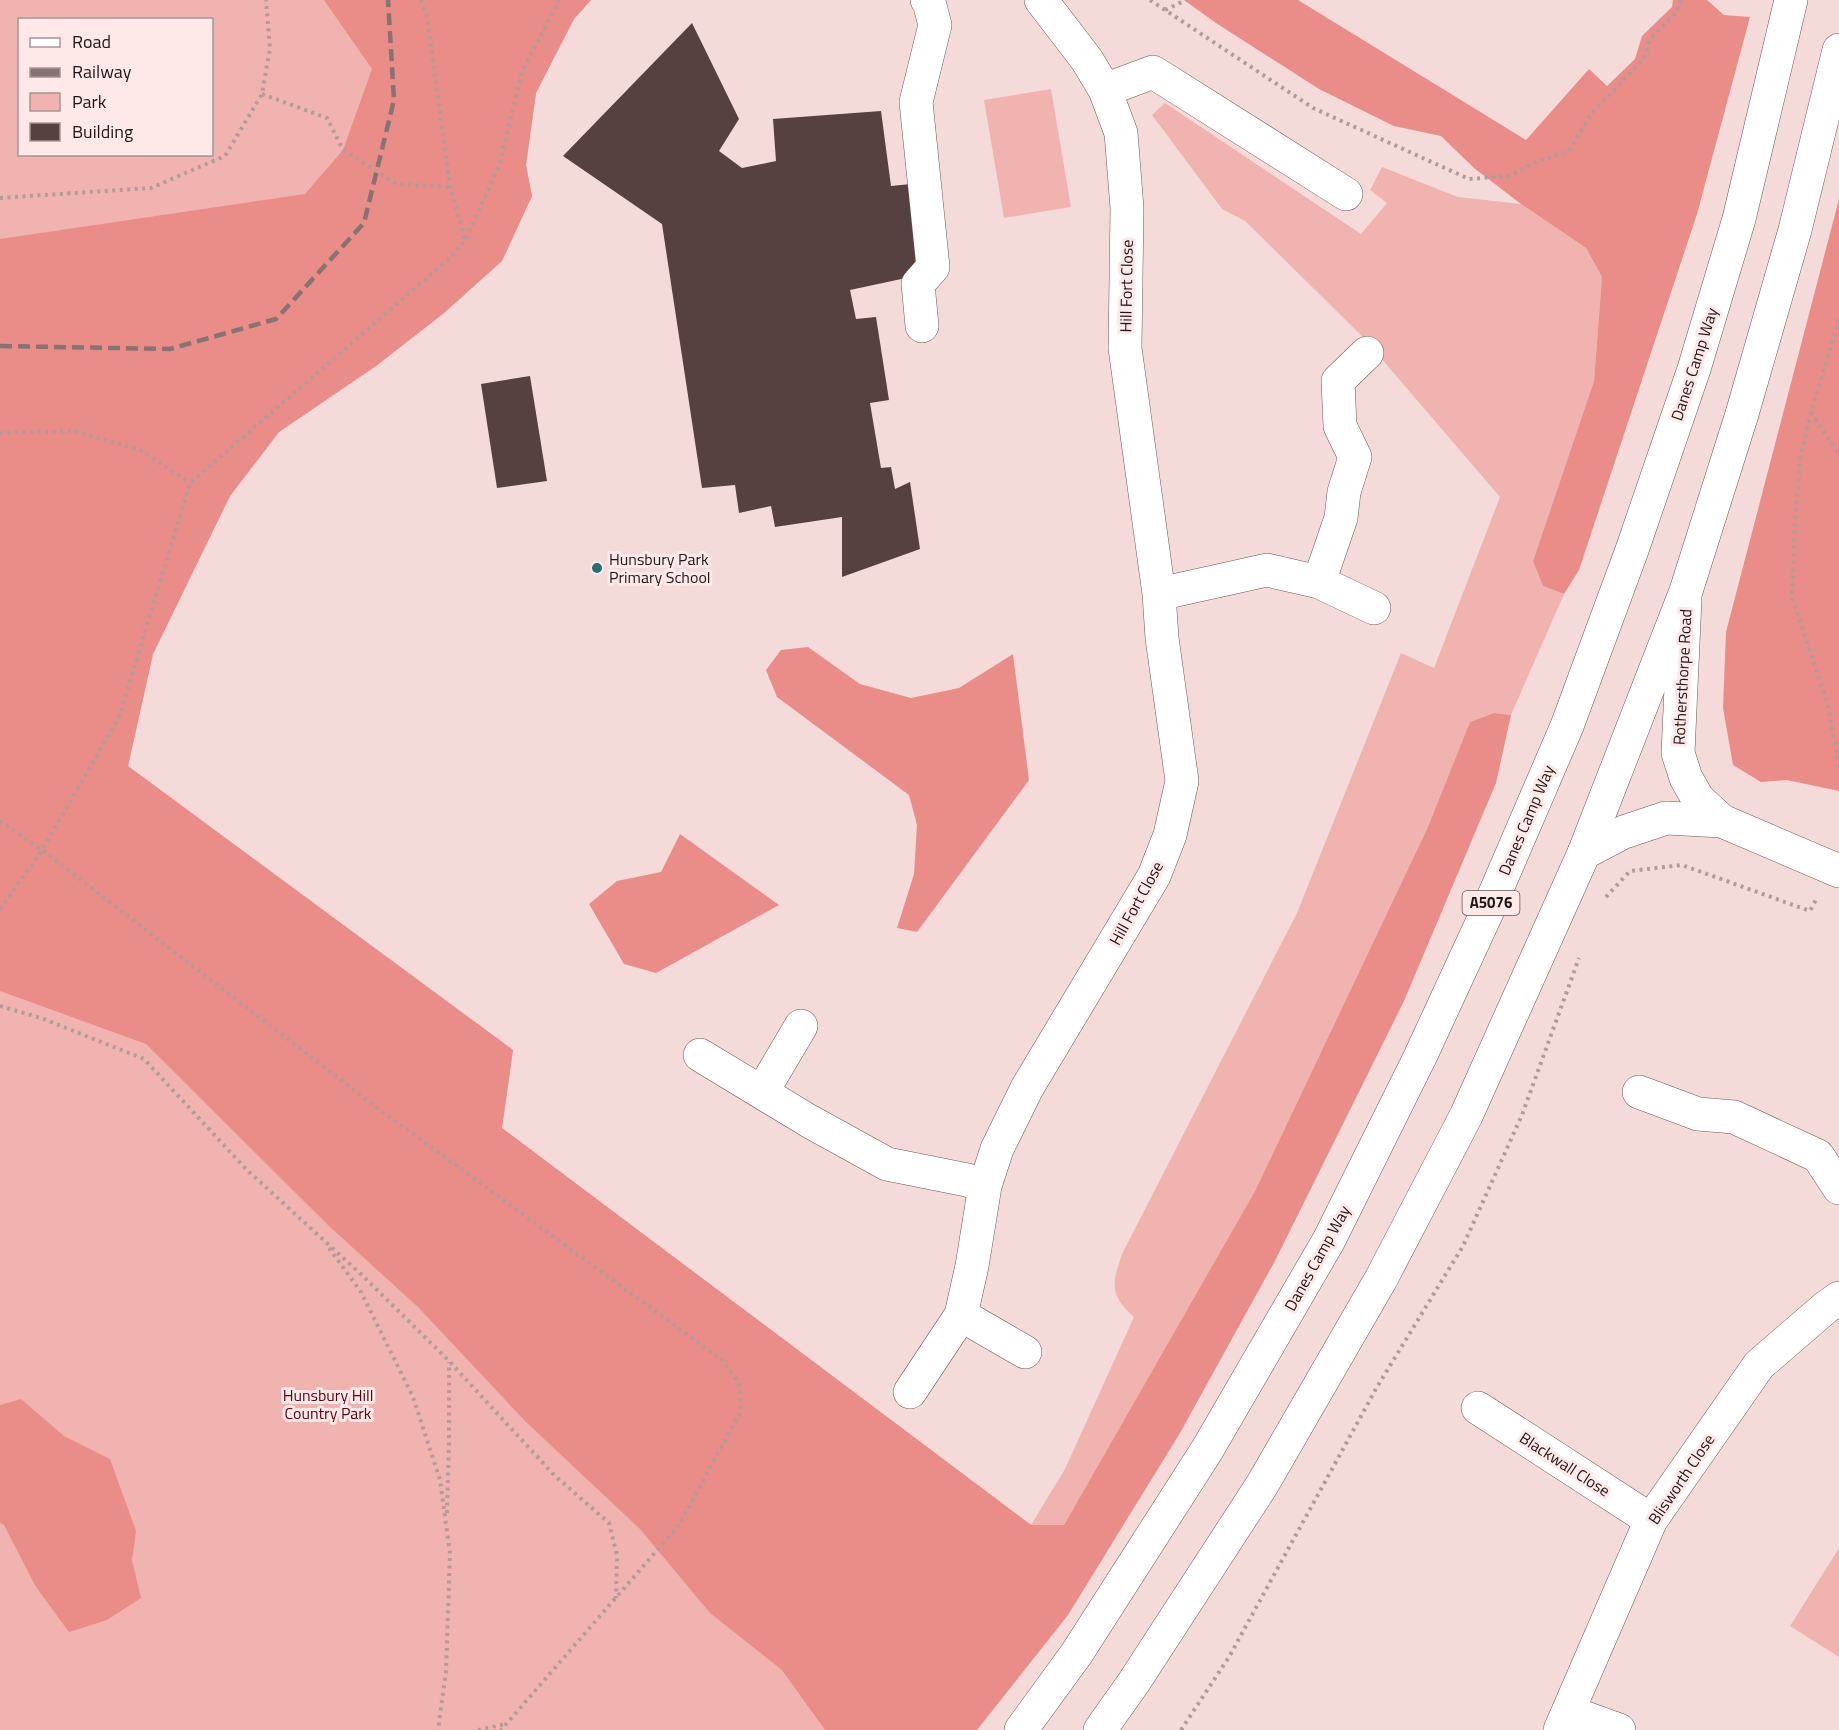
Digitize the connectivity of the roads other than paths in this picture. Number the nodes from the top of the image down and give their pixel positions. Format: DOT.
graph roads {
  1 [pos="927,0"];
  2 [pos="1041,0"];
  3 [pos="1791,0"];
  4 [pos="1839,50"];
  5 [pos="1105,90"];
  6 [pos="1346,194"];
  7 [pos="922,326"];
  8 [pos="1367,353"];
  9 [pos="1319,582"];
  10 [pos="1686,591"];
  11 [pos="1159,594"];
  12 [pos="1374,608"];
  13 [pos="1722,821"];
  14 [pos="1584,853"];
  15 [pos="1836,870"];
  16 [pos="801,1026"];
  17 [pos="700,1055"];
  18 [pos="762,1092"];
  19 [pos="1639,1092"];
  20 [pos="984,1186"];
  21 [pos="1839,1188"];
  22 [pos="1839,1298"];
  23 [pos="961,1314"];
  24 [pos="1025,1352"];
  25 [pos="910,1392"];
  26 [pos="1478,1408"];
  27 [pos="1651,1520"];
  28 [pos="1565,1721"];
  29 [pos="1021,1730"];
  30 [pos="1100,1730"];
  31 [pos="1619,1730"];
  1 -- 7 [label="main road"];
  2 -- 5 [label="main road, Hill Fort Close"];
  3 -- 29 [label="main road, Danes Camp Way / A5076"];
  4 -- 10 [label="main road"];
  5 -- 6 [label="main road"];
  5 -- 11 [label="main road, Hill Fort Close"];
  8 -- 9 [label="main road"];
  9 -- 11 [label="main road"];
  9 -- 12 [label="main road"];
  10 -- 13 [label="main road, Rothersthorpe Road"];
  10 -- 14 [label="main road"];
  11 -- 20 [label="main road, Hill Fort Close"];
  13 -- 14 [label="main road, Rothersthorpe Road"];
  13 -- 15 [label="main road, Rothersthorpe Road"];
  14 -- 30 [label="main road"];
  16 -- 18 [label="main road"];
  17 -- 18 [label="main road"];
  18 -- 20 [label="main road"];
  19 -- 21 [label="main road"];
  20 -- 23 [label="main road, Hill Fort Close"];
  22 -- 27 [label="main road, Blisworth Close"];
  23 -- 24 [label="main road"];
  23 -- 25 [label="main road, Hill Fort Close"];
  26 -- 27 [label="main road, Blackwall Close"];
  27 -- 28 [label="main road, Blisworth Close"];
  28 -- 31 [label="main road"];
}
